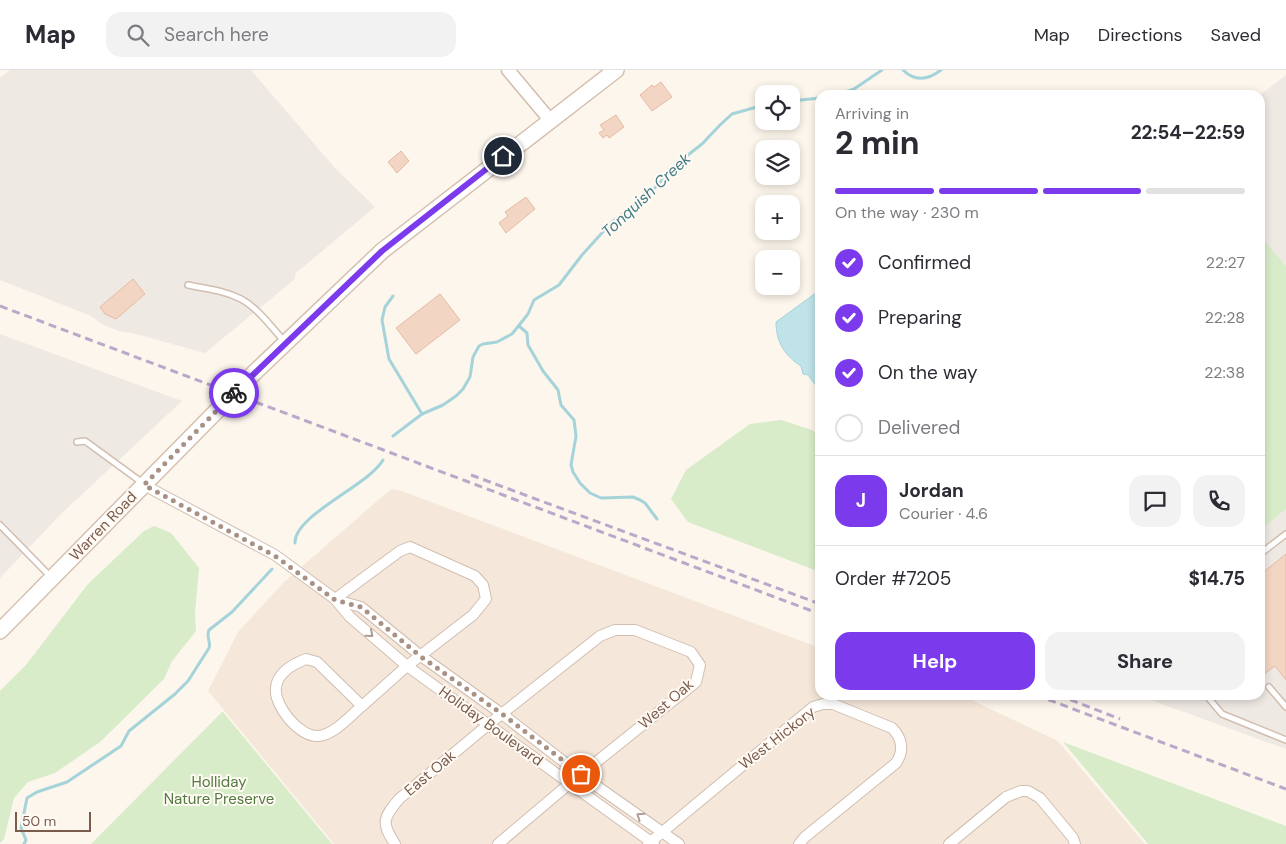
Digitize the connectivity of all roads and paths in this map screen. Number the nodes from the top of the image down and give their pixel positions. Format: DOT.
graph roads {
  1 [pos="508,70"];
  2 [pos="616,70"];
  3 [pos="550,120"];
  4 [pos="188,286"];
  5 [pos="286,342"];
  6 [pos="77,442"];
  7 [pos="144,485"];
  8 [pos="0,525"];
  9 [pos="1286,534"];
  10 [pos="1265,550"];
  11 [pos="52,578"];
  12 [pos="335,600"];
  13 [pos="0,631"];
  14 [pos="420,656"];
  15 [pos="407,666"];
  16 [pos="1269,687"];
  17 [pos="1210,700"];
  18 [pos="362,706"];
  19 [pos="1286,707"];
  20 [pos="502,714"];
  21 [pos="489,724"];
  22 [pos="1286,740"];
  23 [pos="581,774"];
  24 [pos="569,784"];
  25 [pos="662,831"];
  26 [pos="651,843"];
  27 [pos="395,844"];
  28 [pos="498,844"];
  29 [pos="679,844"];
  30 [pos="799,844"];
  31 [pos="949,844"];
  32 [pos="1075,844"];
  1 -- 3 [label="street"];
  2 -- 3 [label="main road, Warren Road"];
  3 -- 5 [label="main road, Warren Road"];
  4 -- 5 [label="lane"];
  5 -- 7 [label="main road, Warren Road"];
  6 -- 7 [label="lane"];
  7 -- 11 [label="main road, Warren Road"];
  7 -- 12 [label="street, Holiday Boulevard"];
  8 -- 11 [label="lane"];
  9 -- 10 [label="lane"];
  11 -- 13 [label="main road, Warren Road"];
  12 -- 14 [label="street, Holiday Boulevard"];
  12 -- 14 [label="street"];
  12 -- 15 [label="street, Holiday Boulevard, one-way"];
  14 -- 15 [label="street"];
  14 -- 20 [label="street, Holiday Boulevard"];
  15 -- 18 [label="street"];
  15 -- 21 [label="street, Holiday Boulevard"];
  16 -- 19 [label="lane"];
  17 -- 22 [label="lane"];
  18 -- 18 [label="street"];
  20 -- 21 [label="street, East Oak"];
  20 -- 23 [label="street, Holiday Boulevard"];
  20 -- 23 [label="street, West Oak"];
  21 -- 24 [label="street, Holiday Boulevard"];
  21 -- 27 [label="street, East Oak"];
  23 -- 24 [label="street"];
  25 -- 23 [label="street, Holiday Boulevard, one-way"];
  24 -- 26 [label="street, Holiday Boulevard"];
  24 -- 28 [label="street"];
  25 -- 26 [label="street"];
  25 -- 29 [label="street, Holiday Boulevard"];
  25 -- 30 [label="street, West Hickory"];
  31 -- 32 [label="street"];
}
